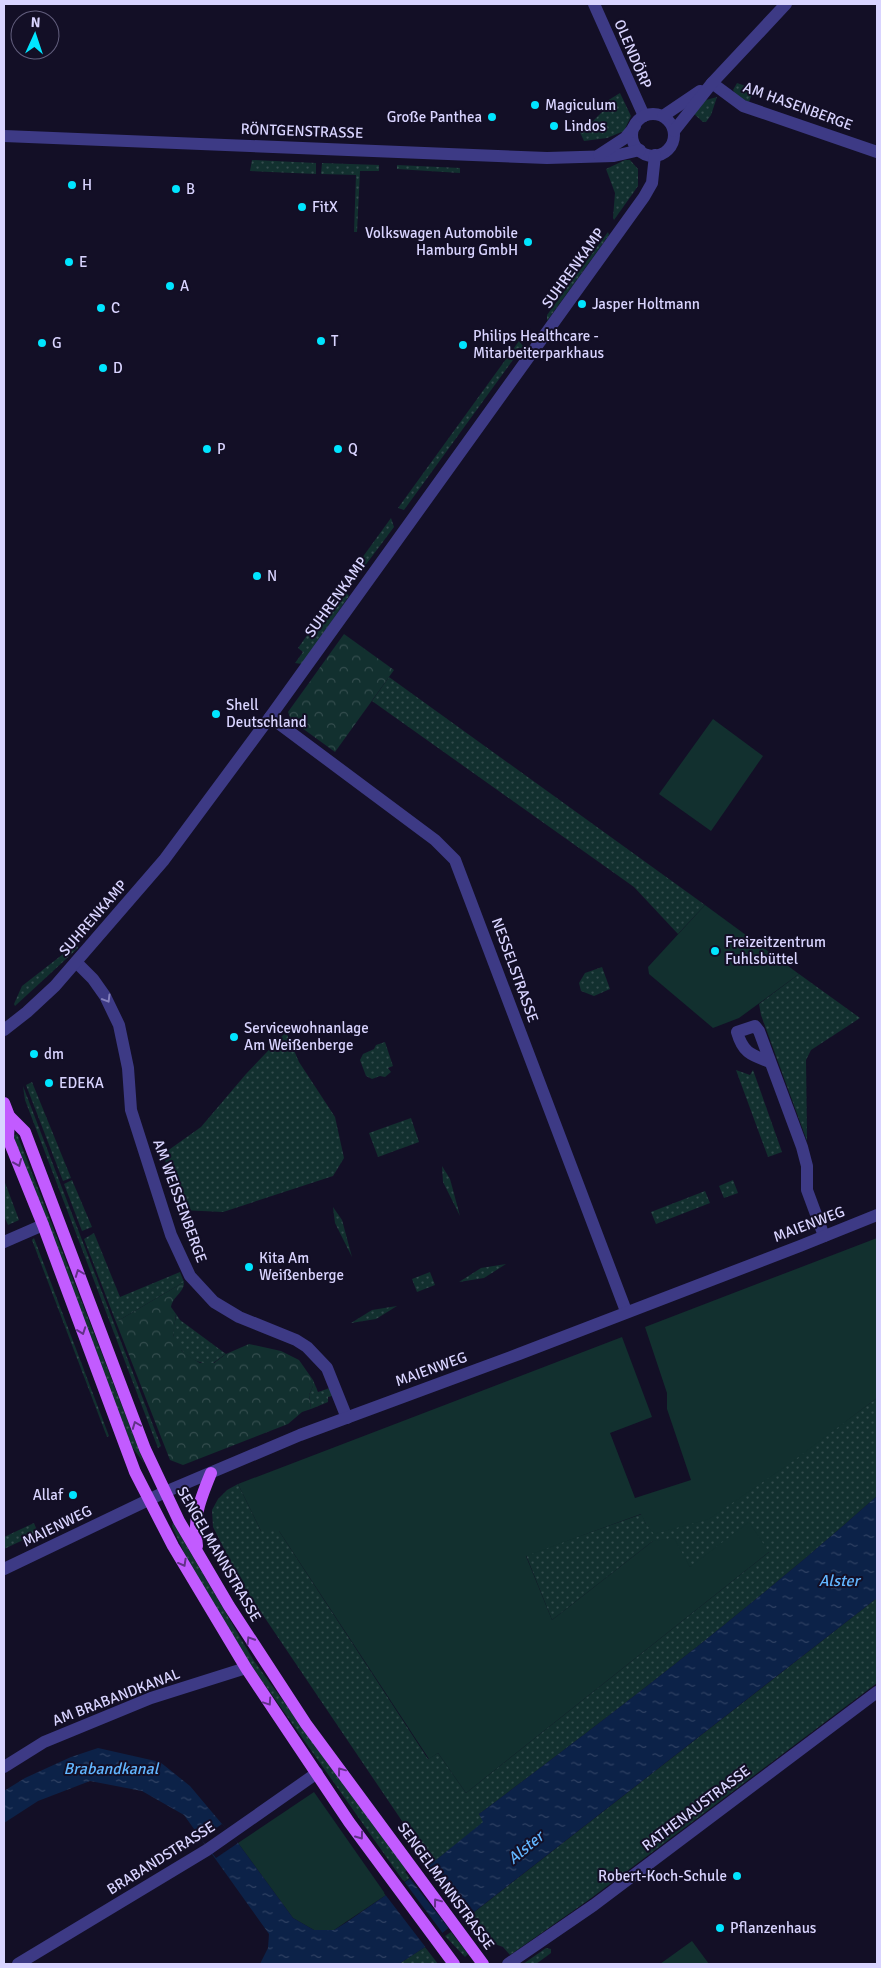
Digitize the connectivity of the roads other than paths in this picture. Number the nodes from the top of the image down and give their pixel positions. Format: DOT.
graph roads {
  1 [pos="594,4"];
  2 [pos="786,4"];
  3 [pos="712,83"];
  4 [pos="644,116"];
  5 [pos="663,116"];
  6 [pos="635,126"];
  7 [pos="674,131"];
  8 [pos="4,136"];
  9 [pos="640,150"];
  10 [pos="877,152"];
  11 [pos="599,155"];
  12 [pos="655,155"];
  13 [pos="270,717"];
  14 [pos="76,962"];
  15 [pos="4,1030"];
  16 [pos="770,1062"];
  17 [pos="4,1103"];
  18 [pos="9,1116"];
  19 [pos="877,1214"];
  20 [pos="43,1225"];
  21 [pos="824,1236"];
  22 [pos="4,1242"];
  23 [pos="626,1311"];
  24 [pos="347,1418"];
  25 [pos="211,1473"];
  26 [pos="165,1492"];
  27 [pos="148,1499"];
  28 [pos="197,1551"];
  29 [pos="4,1569"];
  30 [pos="246,1668"];
  31 [pos="877,1692"];
  32 [pos="4,1767"];
  33 [pos="317,1773"];
  34 [pos="18,1964"];
  35 [pos="454,1964"];
  36 [pos="483,1964"];
  37 [pos="508,1964"];
  1 -- 4 [label="street, OLENDÖRP"];
  2 -- 3 [label="street"];
  3 -- 5 [label="street"];
  3 -- 7 [label="street"];
  3 -- 10 [label="street, AM HASENBERGE"];
  4 -- 5 [label="street"];
  4 -- 6 [label="street"];
  5 -- 7 [label="street"];
  6 -- 9 [label="street"];
  6 -- 11 [label="street, RÖNTGENSTRASSE"];
  7 -- 12 [label="street"];
  8 -- 11 [label="street, RÖNTGENSTRASSE"];
  9 -- 11 [label="street, RÖNTGENSTRASSE"];
  9 -- 12 [label="street"];
  12 -- 13 [label="street, SUHRENKAMP"];
  13 -- 14 [label="street, SUHRENKAMP"];
  13 -- 23 [label="street, NESSELSTRASSE"];
  14 -- 15 [label="street, SUHRENKAMP"];
  14 -- 24 [label="street, AM WEISSENBERGE, one-way"];
  16 -- 21 [label="street"];
  17 -- 18 [label="main road, SENGELMANNSTRASSE"];
  18 -- 20 [label="main road, SENGELMANNSTRASSE, one-way"];
  26 -- 18 [label="main road, SENGELMANNSTRASSE, one-way"];
  19 -- 21 [label="street, MAIENWEG"];
  20 -- 22 [label="street"];
  20 -- 27 [label="main road, SENGELMANNSTRASSE, one-way"];
  21 -- 23 [label="street, MAIENWEG"];
  23 -- 24 [label="street, MAIENWEG"];
  24 -- 25 [label="street, MAIENWEG"];
  25 -- 26 [label="street, MAIENWEG"];
  25 -- 28 [label="main road"];
  26 -- 27 [label="street, MAIENWEG"];
  26 -- 28 [label="main road, SENGELMANNSTRASSE"];
  27 -- 29 [label="street, MAIENWEG"];
  27 -- 30 [label="main road, SENGELMANNSTRASSE, one-way"];
  36 -- 28 [label="main road, SENGELMANNSTRASSE, one-way"];
  30 -- 32 [label="street, AM BRABANDKANAL"];
  30 -- 33 [label="main road, SENGELMANNSTRASSE, one-way"];
  31 -- 37 [label="street, RATHENAUSTRASSE"];
  33 -- 34 [label="street, BRABANDSTRASSE"];
  33 -- 35 [label="main road, SENGELMANNSTRASSE, one-way"];
}
